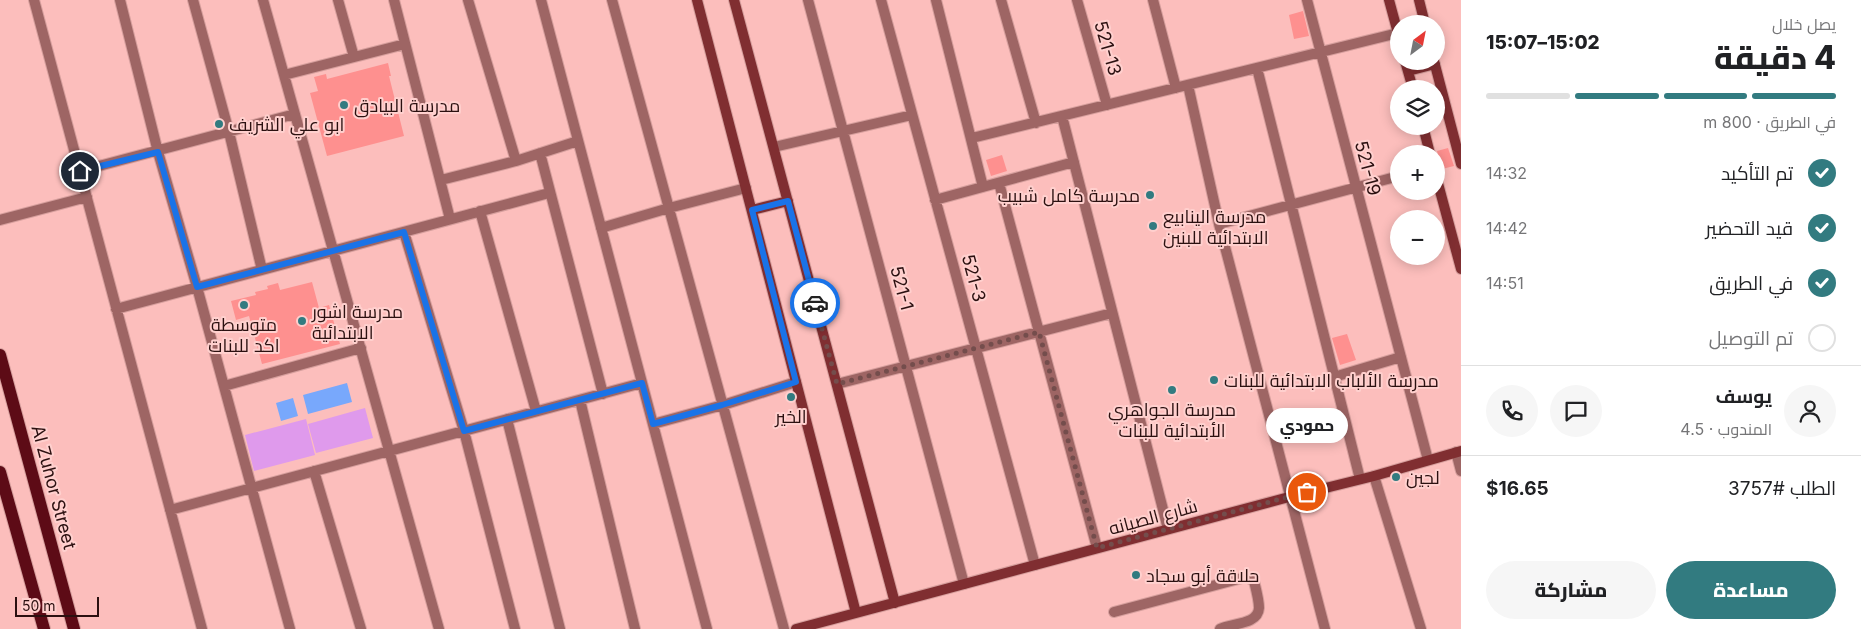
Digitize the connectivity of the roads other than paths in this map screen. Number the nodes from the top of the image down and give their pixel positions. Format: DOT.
graph roads {
  1 [pos="34,0"];
  2 [pos="120,0"];
  3 [pos="192,0"];
  4 [pos="263,0"];
  5 [pos="338,0"];
  6 [pos="394,0"];
  7 [pos="468,0"];
  8 [pos="541,0"];
  9 [pos="612,0"];
  10 [pos="697,0"];
  11 [pos="734,0"];
  12 [pos="808,0"];
  13 [pos="881,0"];
  14 [pos="936,0"];
  15 [pos="1001,0"];
  16 [pos="1077,0"];
  17 [pos="1153,0"];
  18 [pos="1307,0"];
  19 [pos="1389,0"];
  20 [pos="1419,0"];
  21 [pos="1393,15"];
  22 [pos="1423,15"];
  23 [pos="1390,37"];
  24 [pos="405,44"];
  25 [pos="1321,52"];
  26 [pos="354,57"];
  27 [pos="1257,68"];
  28 [pos="1437,70"];
  29 [pos="284,75"];
  30 [pos="1188,85"];
  31 [pos="1176,88"];
  32 [pos="1107,105"];
  33 [pos="295,114"];
  34 [pos="912,115"];
  35 [pos="1062,116"];
  36 [pos="1036,122"];
  37 [pos="843,131"];
  38 [pos="229,132"];
  39 [pos="972,138"];
  40 [pos="578,141"];
  41 [pos="774,147"];
  42 [pos="158,152"];
  43 [pos="540,153"];
  44 [pos="516,161"];
  45 [pos="1074,162"];
  46 [pos="1461,164"];
  47 [pos="80,171"];
  48 [pos="1390,178"];
  49 [pos="441,180"];
  50 [pos="999,183"];
  51 [pos="983,187"];
  52 [pos="1356,187"];
  53 [pos="746,188"];
  54 [pos="549,193"];
  55 [pos="87,197"];
  56 [pos="936,200"];
  57 [pos="1442,200"];
  58 [pos="788,201"];
  59 [pos="1291,205"];
  60 [pos="669,208"];
  61 [pos="752,210"];
  62 [pos="480,211"];
  63 [pos="450,219"];
  64 [pos="0,220"];
  65 [pos="1219,224"];
  66 [pos="601,228"];
  67 [pos="404,232"];
  68 [pos="333,250"];
  69 [pos="1461,269"];
  70 [pos="262,270"];
  71 [pos="197,287"];
  72 [pos="116,309"];
  73 [pos="1112,313"];
  74 [pos="1039,332"];
  75 [pos="361,348"];
  76 [pos="976,348"];
  77 [pos="0,354"];
  78 [pos="1401,357"];
  79 [pos="906,366"];
  80 [pos="1334,377"];
  81 [pos="796,382"];
  82 [pos="642,383"];
  83 [pos="837,384"];
  84 [pos="224,386"];
  85 [pos="602,394"];
  86 [pos="580,400"];
  87 [pos="722,405"];
  88 [pos="536,411"];
  89 [pos="507,419"];
  90 [pos="653,424"];
  91 [pos="464,431"];
  92 [pos="389,451"];
  93 [pos="1458,452"];
  94 [pos="1428,460"];
  95 [pos="314,471"];
  96 [pos="1461,471"];
  97 [pos="0,472"];
  98 [pos="1374,476"];
  99 [pos="1360,480"];
  100 [pos="251,488"];
  101 [pos="1290,497"];
  102 [pos="170,510"];
  103 [pos="1168,530"];
  104 [pos="1097,548"];
  105 [pos="1035,565"];
  106 [pos="964,584"];
  107 [pos="895,603"];
  108 [pos="1114,612"];
  109 [pos="856,613"];
  110 [pos="44,629"];
  111 [pos="74,629"];
  112 [pos="202,629"];
  113 [pos="290,629"];
  114 [pos="361,629"];
  115 [pos="439,629"];
  116 [pos="515,629"];
  117 [pos="560,629"];
  118 [pos="635,629"];
  119 [pos="707,629"];
  120 [pos="784,629"];
  121 [pos="796,629"];
  122 [pos="1220,629"];
  123 [pos="1325,629"];
  124 [pos="1421,629"];
  1 -- 47 [label="street"];
  2 -- 42 [label="street"];
  3 -- 38 [label="street"];
  4 -- 29 [label="street"];
  5 -- 26 [label="street"];
  6 -- 24 [label="street"];
  7 -- 44 [label="street"];
  8 -- 40 [label="street"];
  9 -- 60 [label="street"];
  10 -- 53 [label="street"];
  11 -- 41 [label="street"];
  12 -- 37 [label="street, 521-1"];
  13 -- 34 [label="street, 521-3"];
  14 -- 39 [label="street"];
  15 -- 36 [label="street"];
  16 -- 32 [label="street, 521-13"];
  17 -- 31 [label="street"];
  18 -- 25 [label="street, 521-19"];
  19 -- 21 [label="street"];
  20 -- 22 [label="street"];
  23 -- 25 [label="street"];
  24 -- 26 [label="street"];
  24 -- 49 [label="street"];
  25 -- 27 [label="street"];
  25 -- 52 [label="street, 521-19"];
  26 -- 29 [label="street"];
  27 -- 30 [label="street"];
  27 -- 59 [label="street"];
  28 -- 46 [label="street"];
  29 -- 33 [label="street"];
  30 -- 31 [label="street"];
  30 -- 65 [label="street"];
  31 -- 32 [label="street"];
  32 -- 35 [label="street"];
  33 -- 38 [label="street"];
  33 -- 68 [label="street"];
  34 -- 37 [label="street"];
  34 -- 56 [label="street, 521-3"];
  35 -- 36 [label="street"];
  35 -- 45 [label="street"];
  36 -- 39 [label="street"];
  37 -- 41 [label="street"];
  37 -- 79 [label="street, 521-1"];
  38 -- 42 [label="street"];
  38 -- 70 [label="street"];
  39 -- 51 [label="street"];
  40 -- 43 [label="street"];
  40 -- 66 [label="street"];
  41 -- 58 [label="street"];
  42 -- 47 [label="street"];
  42 -- 71 [label="street"];
  43 -- 44 [label="street"];
  43 -- 54 [label="street"];
  44 -- 49 [label="street"];
  45 -- 50 [label="street"];
  45 -- 73 [label="street"];
  47 -- 55 [label="street"];
  48 -- 52 [label="street"];
  49 -- 63 [label="street"];
  50 -- 51 [label="street"];
  50 -- 74 [label="street"];
  51 -- 56 [label="street"];
  52 -- 59 [label="street"];
  52 -- 78 [label="street, 521-19"];
  53 -- 60 [label="street"];
  53 -- 61 [label="street"];
  54 -- 62 [label="street"];
  54 -- 85 [label="street"];
  55 -- 64 [label="street"];
  55 -- 72 [label="street"];
  56 -- 76 [label="street, 521-3"];
  57 -- 69 [label="street"];
  58 -- 61 [label="street"];
  58 -- 83 [label="street"];
  59 -- 65 [label="street"];
  59 -- 80 [label="street"];
  60 -- 66 [label="street"];
  60 -- 87 [label="street"];
  61 -- 81 [label="street"];
  62 -- 63 [label="street"];
  62 -- 88 [label="street"];
  63 -- 67 [label="street"];
  65 -- 101 [label="street"];
  66 -- 82 [label="street"];
  67 -- 68 [label="street"];
  67 -- 91 [label="street"];
  68 -- 70 [label="street"];
  68 -- 75 [label="street"];
  70 -- 71 [label="street"];
  71 -- 72 [label="street"];
  71 -- 84 [label="street"];
  72 -- 102 [label="street"];
  73 -- 74 [label="street"];
  73 -- 103 [label="street"];
  74 -- 76 [label="street"];
  74 -- 104 [label="street"];
  75 -- 84 [label="street"];
  75 -- 92 [label="street"];
  76 -- 79 [label="street"];
  76 -- 105 [label="street, 521-3"];
  77 -- 111 [label="main road, Al Zuhor Street"];
  78 -- 80 [label="street"];
  78 -- 94 [label="street, 521-19"];
  79 -- 83 [label="street"];
  79 -- 106 [label="street, 521-1"];
  80 -- 99 [label="street"];
  81 -- 87 [label="street"];
  81 -- 109 [label="street"];
  82 -- 85 [label="street"];
  82 -- 90 [label="street"];
  83 -- 107 [label="street"];
  84 -- 100 [label="street"];
  85 -- 86 [label="street"];
  86 -- 88 [label="street"];
  86 -- 118 [label="street"];
  87 -- 90 [label="street"];
  87 -- 120 [label="street"];
  88 -- 89 [label="street"];
  89 -- 91 [label="street"];
  89 -- 117 [label="street"];
  90 -- 119 [label="street"];
  91 -- 92 [label="street"];
  91 -- 116 [label="street"];
  92 -- 95 [label="street"];
  92 -- 115 [label="street"];
  93 -- 94 [label="street, شارع الصيانه"];
  93 -- 96 [label="street"];
  94 -- 98 [label="street, شارع الصيانه"];
  95 -- 100 [label="street"];
  95 -- 114 [label="street"];
  97 -- 110 [label="main road"];
  98 -- 99 [label="street, شارع الصيانه"];
  98 -- 124 [label="street"];
  99 -- 101 [label="street, شارع الصيانه"];
  100 -- 102 [label="street"];
  100 -- 113 [label="street"];
  101 -- 103 [label="street, شارع الصيانه"];
  101 -- 123 [label="street"];
  102 -- 112 [label="street"];
  103 -- 104 [label="street, شارع الصيانه"];
  104 -- 105 [label="street, شارع الصيانه"];
  105 -- 106 [label="street, شارع الصيانه"];
  106 -- 107 [label="street, شارع الصيانه"];
  107 -- 109 [label="street, شارع الصيانه"];
  108 -- 122 [label="street"];
  109 -- 121 [label="street, شارع الصيانه"];
}
